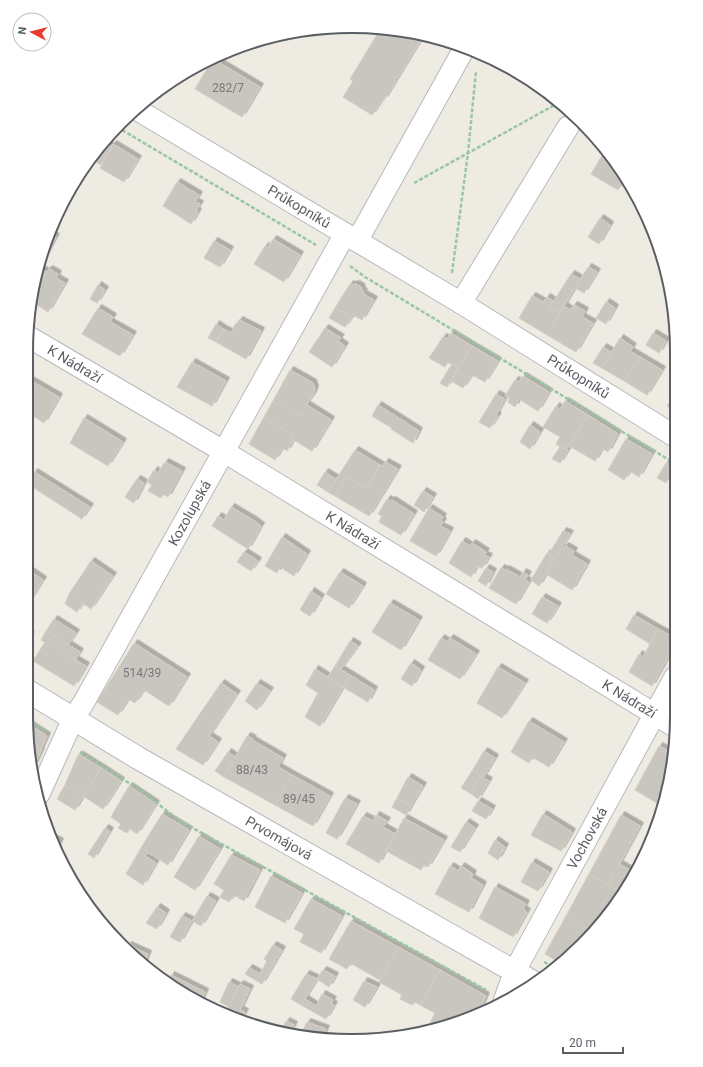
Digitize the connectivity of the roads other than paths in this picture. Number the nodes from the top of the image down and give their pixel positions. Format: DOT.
graph roads {
  1 [pos="462,53"];
  2 [pos="141,112"];
  3 [pos="568,127"];
  4 [pos="351,237"];
  5 [pos="455,299"];
  6 [pos="34,340"];
  7 [pos="670,433"];
  8 [pos="223,451"];
  9 [pos="670,687"];
  10 [pos="33,694"];
  11 [pos="654,714"];
  12 [pos="73,719"];
  13 [pos="670,723"];
  14 [pos="42,788"];
  15 [pos="524,977"];
  16 [pos="497,997"];
  1 -- 4 [label="street, Kozolupská"];
  2 -- 4 [label="street, Průkopníků"];
  3 -- 5 [label="street"];
  4 -- 5 [label="street, Průkopníků"];
  4 -- 8 [label="street, Kozolupská"];
  5 -- 7 [label="street, Průkopníků"];
  6 -- 8 [label="street, K Nádraží"];
  8 -- 11 [label="street, K Nádraží"];
  8 -- 12 [label="street, Kozolupská"];
  9 -- 11 [label="street, Vochovská"];
  10 -- 12 [label="street, Prvomájová"];
  11 -- 13 [label="street, K Nádraží"];
  11 -- 15 [label="street, Vochovská"];
  12 -- 14 [label="street, Kozolupská"];
  12 -- 15 [label="street, Prvomájová"];
  15 -- 16 [label="street, Vochovská"];
}
